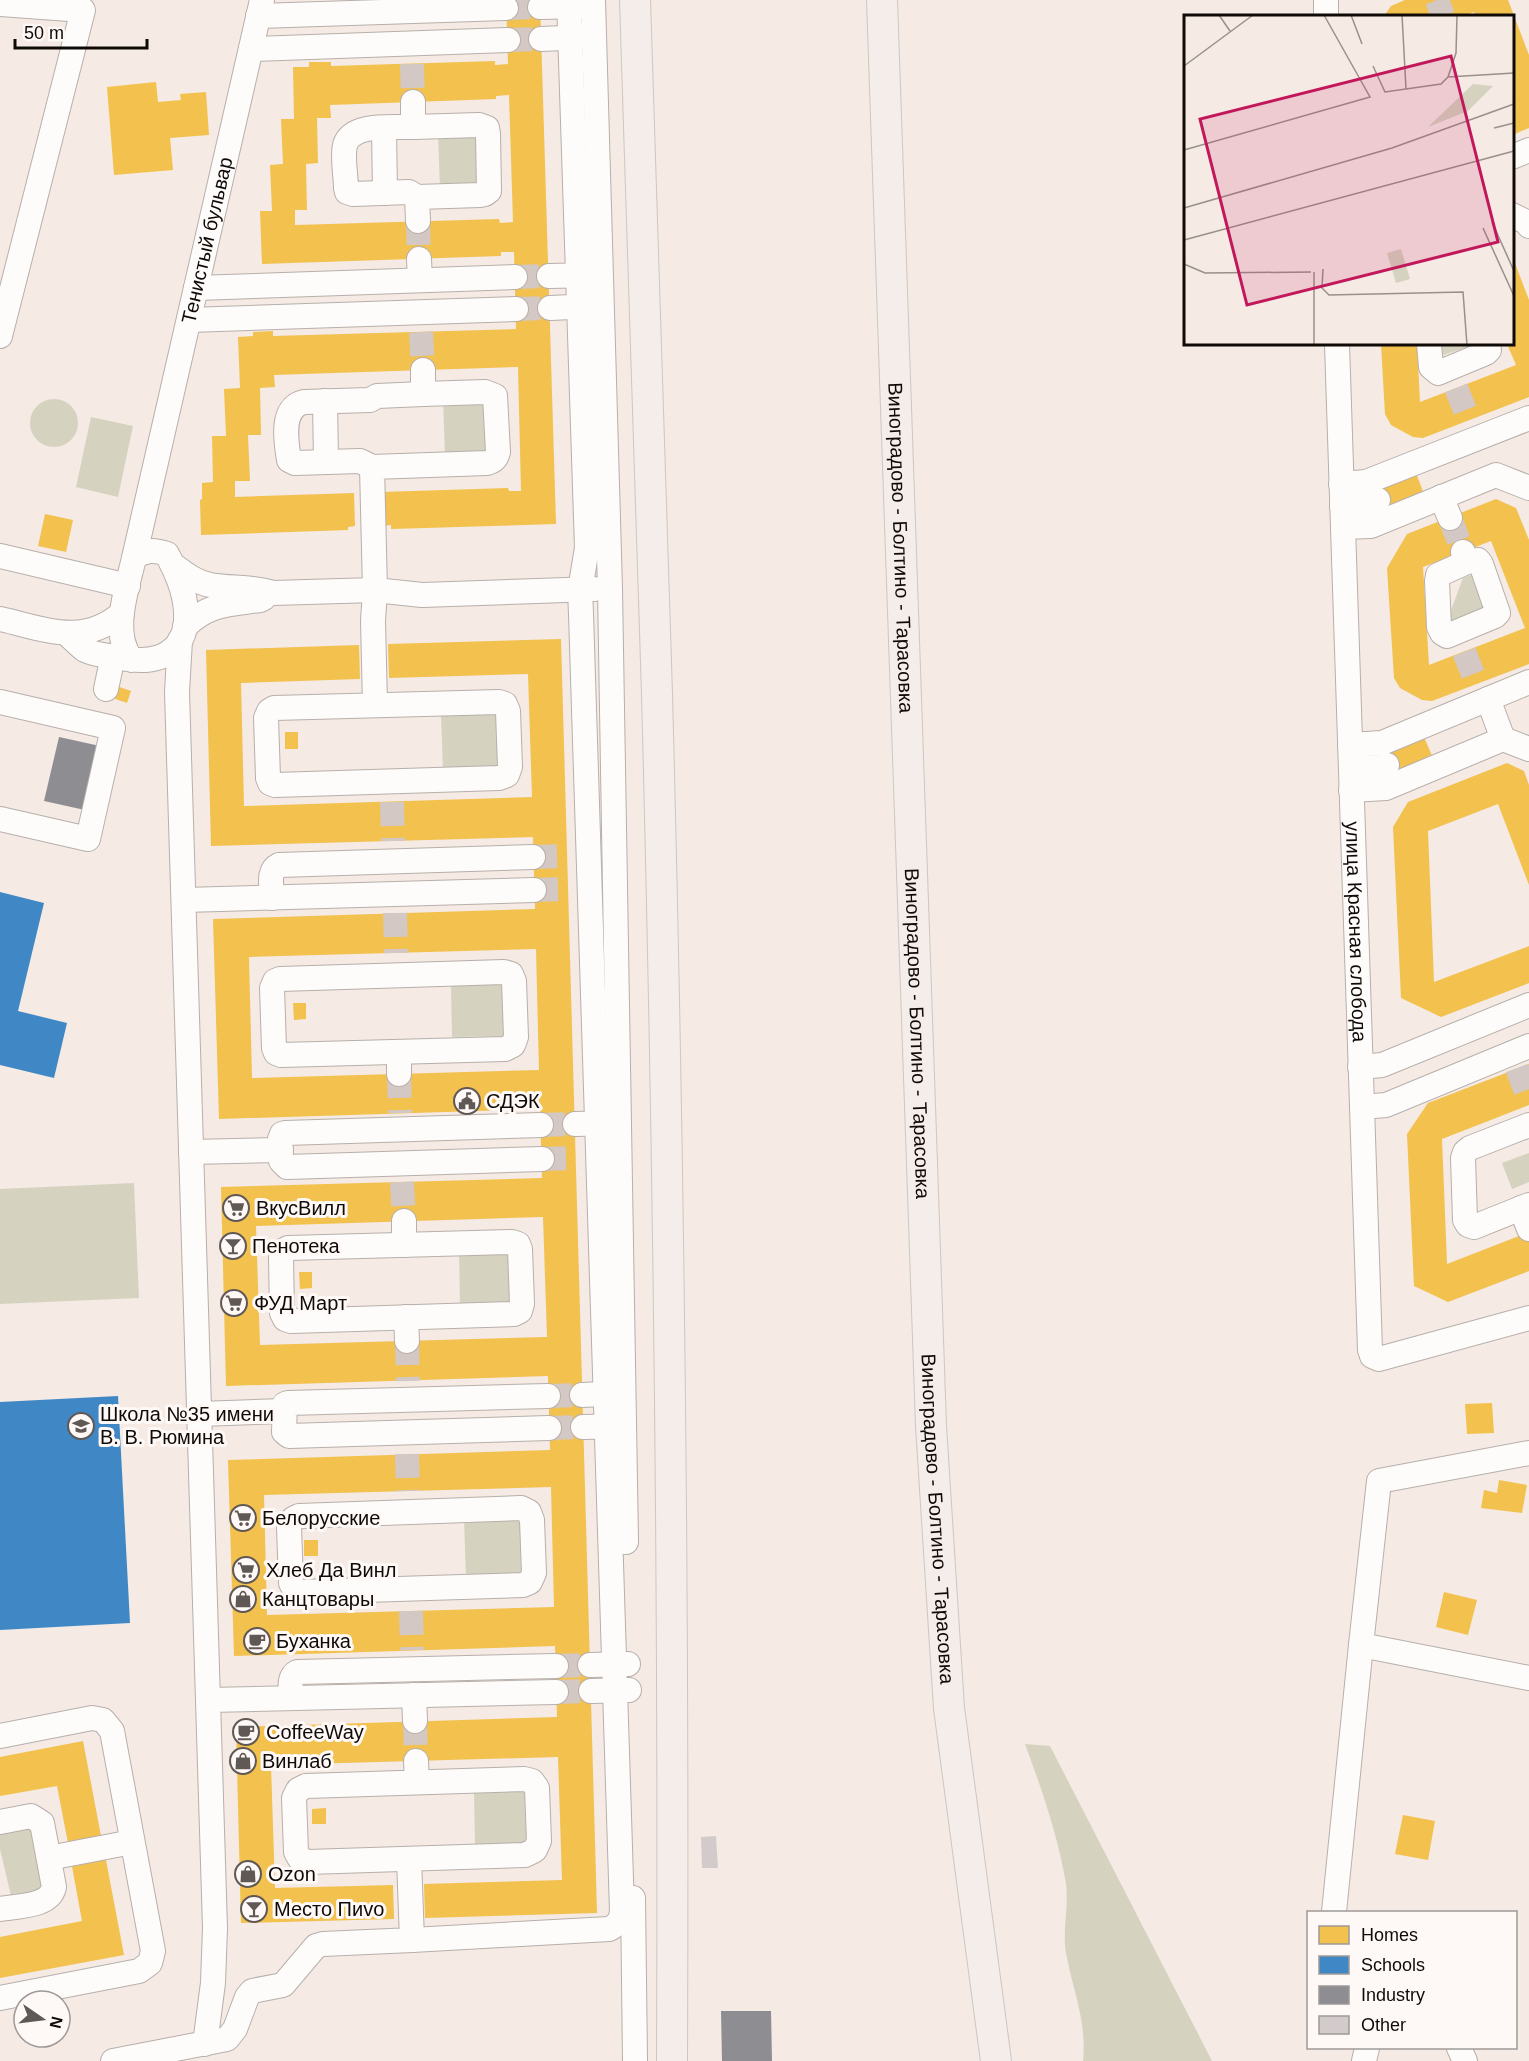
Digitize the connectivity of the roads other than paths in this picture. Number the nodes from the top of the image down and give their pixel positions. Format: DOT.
graph roads {
  1 [pos="635,0"];
  2 [pos="882,0"];
  3 [pos="569,3"];
  4 [pos="594,3"];
  5 [pos="0,4"];
  6 [pos="540,7"];
  7 [pos="260,8"];
  8 [pos="506,8"];
  9 [pos="583,37"];
  10 [pos="541,39"];
  11 [pos="508,40"];
  12 [pos="251,49"];
  13 [pos="413,102"];
  14 [pos="413,127"];
  15 [pos="384,128"];
  16 [pos="1529,150"];
  17 [pos="1514,156"];
  18 [pos="386,193"];
  19 [pos="417,197"];
  20 [pos="1514,216"];
  21 [pos="418,222"];
  22 [pos="1529,226"];
  23 [pos="590,275"];
  24 [pos="549,276"];
  25 [pos="515,277"];
  26 [pos="196,288"];
  27 [pos="591,307"];
  28 [pos="550,308"];
  29 [pos="516,309"];
  30 [pos="189,320"];
  31 [pos="0,336"];
  32 [pos="1337,345"];
  33 [pos="1429,345"];
  34 [pos="1488,345"];
  35 [pos="325,401"];
  36 [pos="1529,418"];
  37 [pos="1475,432"];
  38 [pos="326,461"];
  39 [pos="372,467"];
  40 [pos="1496,475"];
  41 [pos="152,482"];
  42 [pos="1529,488"];
  43 [pos="1378,501"];
  44 [pos="1342,506"];
  45 [pos="0,556"];
  46 [pos="134,558"];
  47 [pos="170,559"];
  48 [pos="128,586"];
  49 [pos="610,589"];
  50 [pos="375,590"];
  51 [pos="580,590"];
  52 [pos="273,593"];
  53 [pos="122,613"];
  54 [pos="0,619"];
  55 [pos="68,634"];
  56 [pos="182,634"];
  57 [pos="1460,642"];
  58 [pos="132,659"];
  59 [pos="1529,682"];
  60 [pos="177,686"];
  61 [pos="106,689"];
  62 [pos="1483,695"];
  63 [pos="0,702"];
  64 [pos="375,705"];
  65 [pos="1503,739"];
  66 [pos="1529,749"];
  67 [pos="1387,765"];
  68 [pos="1351,768"];
  69 [pos="0,819"];
  70 [pos="615,855"];
  71 [pos="578,856"];
  72 [pos="533,857"];
  73 [pos="615,888"];
  74 [pos="579,889"];
  75 [pos="534,890"];
  76 [pos="272,898"];
  77 [pos="184,900"];
  78 [pos="1529,1005"];
  79 [pos="1519,1056"];
  80 [pos="399,1063"];
  81 [pos="1360,1067"];
  82 [pos="1362,1107"];
  83 [pos="597,1124"];
  84 [pos="540,1125"];
  85 [pos="1529,1125"];
  86 [pos="280,1150"];
  87 [pos="192,1152"];
  88 [pos="542,1159"];
  89 [pos="1526,1214"];
  90 [pos="1529,1318"];
  91 [pos="406,1329"];
  92 [pos="548,1396"];
  93 [pos="284,1411"];
  94 [pos="199,1414"];
  95 [pos="549,1428"];
  96 [pos="1529,1453"];
  97 [pos="408,1502"];
  98 [pos="1361,1645"];
  99 [pos="621,1664"];
  100 [pos="556,1665"];
  101 [pos="590,1665"];
  102 [pos="1529,1678"];
  103 [pos="622,1690"];
  104 [pos="591,1691"];
  105 [pos="556,1692"];
  106 [pos="414,1695"];
  107 [pos="291,1698"];
  108 [pos="208,1700"];
  109 [pos="415,1721"];
  110 [pos="0,1736"];
  111 [pos="0,1822"];
  112 [pos="132,1842"];
  113 [pos="49,1858"];
  114 [pos="409,1859"];
  115 [pos="0,1909"];
  116 [pos="1334,1911"];
  117 [pos="412,1940"];
  118 [pos="0,1998"];
  119 [pos="213,2049"];
  120 [pos="167,2056"];
  121 [pos="113,2061"];
  122 [pos="635,2061"];
  123 [pos="672,2061"];
  124 [pos="996,2061"];
  1 -- 123 [label="main road"];
  2 -- 124 [label="main road, Виноградово - Болтино - Тарасовка"];
  3 -- 4 [label="street"];
  3 -- 6 [label="street"];
  3 -- 9 [label="street"];
  4 -- 9 [label="street"];
  5 -- 31 [label="street"];
  7 -- 8 [label="street"];
  7 -- 12 [label="street, Тенистый бульвар"];
  9 -- 10 [label="street"];
  9 -- 23 [label="street"];
  11 -- 12 [label="street"];
  12 -- 26 [label="street, Тенистый бульвар"];
  13 -- 14 [label="street"];
  14 -- 15 [label="street"];
  14 -- 19 [label="street"];
  15 -- 18 [label="street"];
  15 -- 18 [label="street"];
  16 -- 17 [label="street"];
  18 -- 19 [label="street"];
  19 -- 21 [label="street"];
  20 -- 22 [label="street"];
  23 -- 24 [label="street"];
  23 -- 27 [label="street"];
  25 -- 26 [label="street"];
  26 -- 30 [label="street, Тенистый бульвар"];
  27 -- 28 [label="street"];
  27 -- 49 [label="street"];
  27 -- 51 [label="street"];
  29 -- 30 [label="street"];
  30 -- 41 [label="street, Тенистый бульвар"];
  32 -- 44 [label="street, улица Красная слобода"];
  33 -- 34 [label="street"];
  35 -- 38 [label="street"];
  35 -- 38 [label="street"];
  35 -- 39 [label="street"];
  36 -- 37 [label="street"];
  37 -- 40 [label="street"];
  37 -- 44 [label="street"];
  38 -- 39 [label="street"];
  39 -- 50 [label="street"];
  40 -- 42 [label="street"];
  40 -- 44 [label="street"];
  41 -- 46 [label="street, Тенистый бульвар"];
  41 -- 47 [label="street, Тенистый бульвар"];
  43 -- 44 [label="street"];
  44 -- 68 [label="street, улица Красная слобода"];
  45 -- 48 [label="street"];
  46 -- 47 [label="street"];
  46 -- 48 [label="street, Тенистый бульвар"];
  47 -- 52 [label="street"];
  47 -- 56 [label="street, Тенистый бульвар"];
  48 -- 53 [label="street, Тенистый бульвар"];
  49 -- 51 [label="street"];
  49 -- 70 [label="street"];
  50 -- 51 [label="street"];
  50 -- 52 [label="street"];
  50 -- 64 [label="street"];
  51 -- 71 [label="street"];
  52 -- 56 [label="street"];
  53 -- 55 [label="street"];
  53 -- 58 [label="street, Тенистый бульвар"];
  54 -- 55 [label="street"];
  55 -- 58 [label="street"];
  56 -- 58 [label="street"];
  56 -- 60 [label="street, Тенистый бульвар"];
  57 -- 57 [label="street"];
  58 -- 60 [label="street"];
  58 -- 61 [label="street"];
  59 -- 62 [label="street"];
  60 -- 77 [label="street, Тенистый бульвар"];
  62 -- 65 [label="street"];
  62 -- 68 [label="street"];
  63 -- 69 [label="street"];
  64 -- 64 [label="street"];
  65 -- 66 [label="street"];
  65 -- 68 [label="street"];
  67 -- 68 [label="street"];
  68 -- 81 [label="street, улица Красная слобода"];
  70 -- 71 [label="street"];
  70 -- 73 [label="street"];
  71 -- 74 [label="street"];
  72 -- 76 [label="street"];
  73 -- 74 [label="street"];
  73 -- 83 [label="street"];
  74 -- 83 [label="street"];
  75 -- 76 [label="street"];
  76 -- 77 [label="street"];
  77 -- 87 [label="street, Тенистый бульвар"];
  78 -- 81 [label="street"];
  79 -- 82 [label="street"];
  80 -- 80 [label="street"];
  81 -- 82 [label="street, улица Красная слобода"];
  82 -- 90 [label="street, улица Красная слобода"];
  83 -- 99 [label="street"];
  84 -- 86 [label="street"];
  85 -- 89 [label="street"];
  86 -- 87 [label="street"];
  86 -- 88 [label="street"];
  87 -- 94 [label="street, Тенистый бульвар"];
  91 -- 91 [label="street"];
  92 -- 93 [label="street"];
  93 -- 94 [label="street"];
  93 -- 95 [label="street"];
  94 -- 108 [label="street, Тенистый бульвар"];
  96 -- 98 [label="street"];
  97 -- 97 [label="street"];
  98 -- 102 [label="street"];
  98 -- 116 [label="street"];
  99 -- 101 [label="street"];
  99 -- 103 [label="street"];
  100 -- 107 [label="street"];
  103 -- 104 [label="street"];
  103 -- 117 [label="street"];
  103 -- 122 [label="street"];
  105 -- 106 [label="street"];
  106 -- 107 [label="street"];
  106 -- 109 [label="street"];
  107 -- 108 [label="street"];
  108 -- 119 [label="street, Тенистый бульвар"];
  110 -- 112 [label="street"];
  111 -- 113 [label="street"];
  112 -- 113 [label="street"];
  112 -- 118 [label="street"];
  113 -- 115 [label="street"];
  114 -- 114 [label="street"];
  114 -- 117 [label="street"];
  117 -- 119 [label="street"];
  119 -- 120 [label="street"];
  120 -- 121 [label="street"];
}
